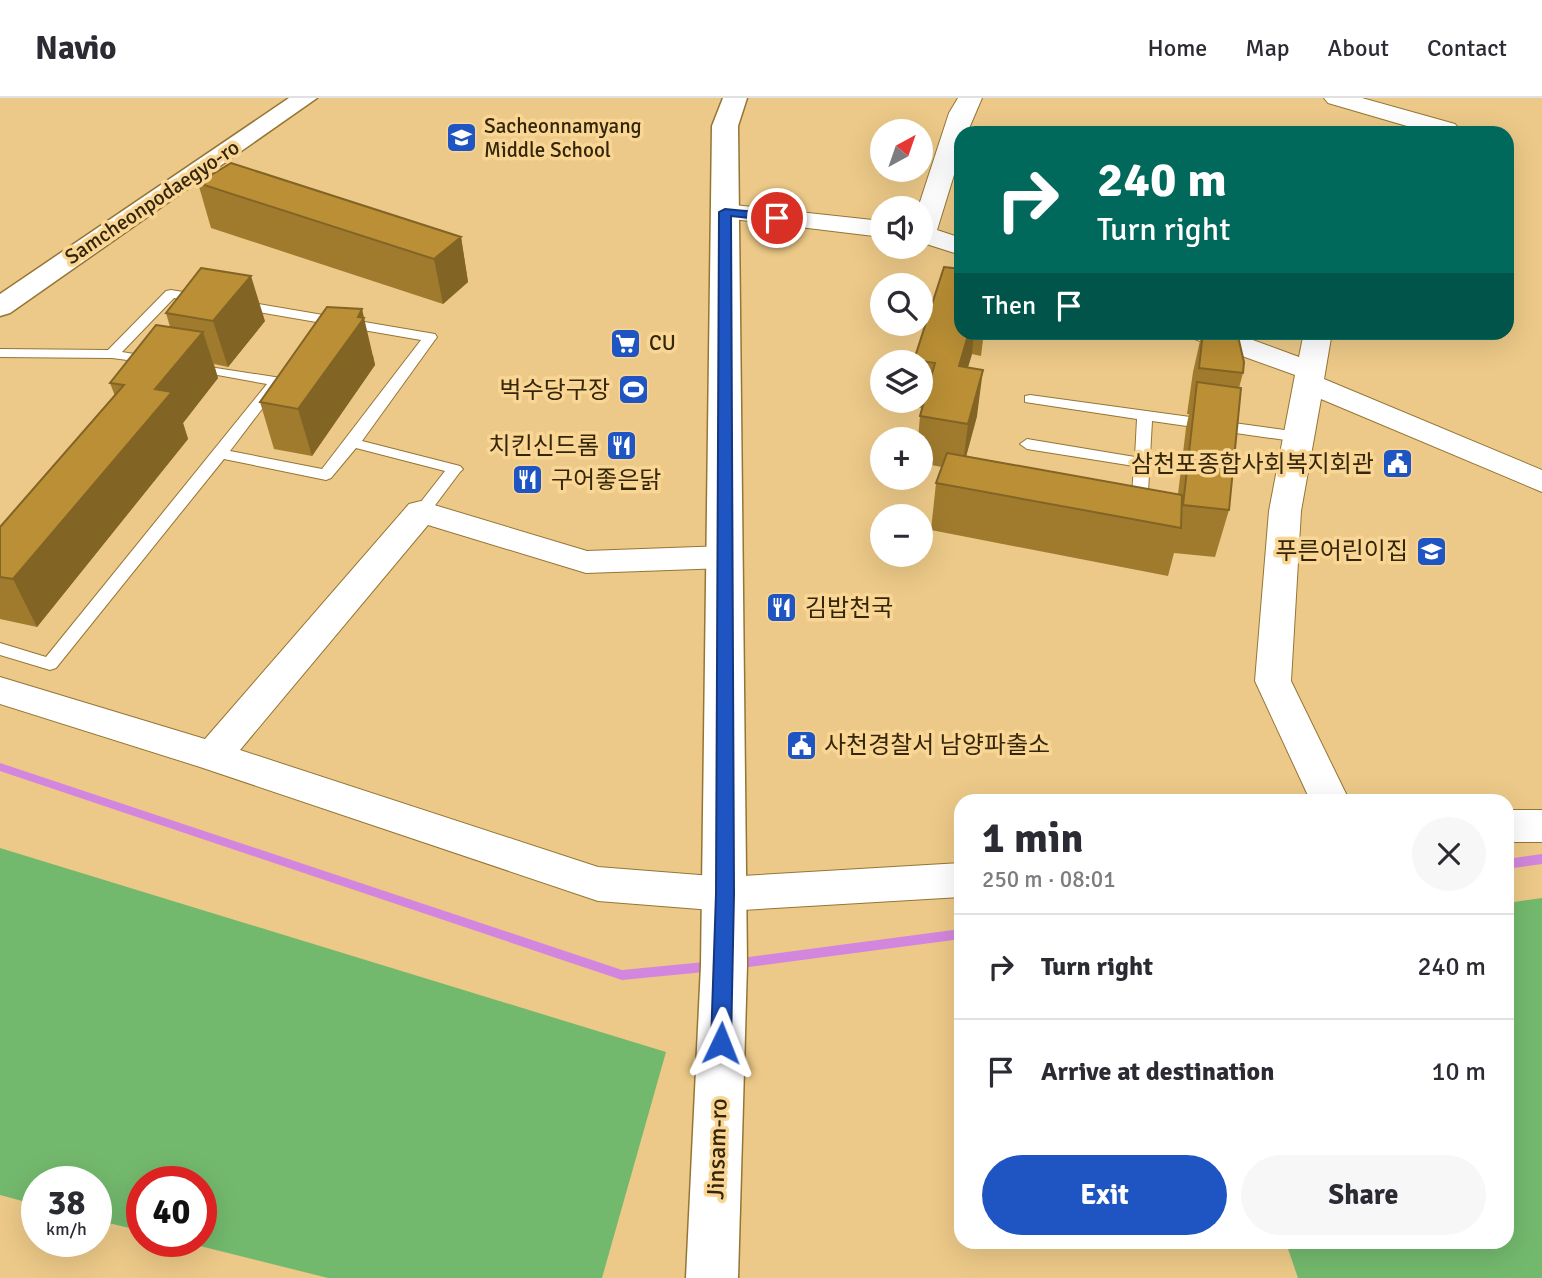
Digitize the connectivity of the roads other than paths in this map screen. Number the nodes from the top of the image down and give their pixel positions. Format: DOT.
graph roads {
  1 [pos="305,98"];
  2 [pos="735,98"];
  3 [pos="970,98"];
  4 [pos="1336,98"];
  5 [pos="957,126"];
  6 [pos="1436,126"];
  7 [pos="954,135"];
  8 [pos="933,199"];
  9 [pos="725,212"];
  10 [pos="870,228"];
  11 [pos="933,237"];
  12 [pos="954,244"];
  13 [pos="0,307"];
  14 [pos="1221,340"];
  15 [pos="1317,340"];
  16 [pos="0,353"];
  17 [pos="111,354"];
  18 [pos="1310,377"];
  19 [pos="1030,399"];
  20 [pos="1145,415"];
  21 [pos="1299,437"];
  22 [pos="353,443"];
  23 [pos="1027,444"];
  24 [pos="220,454"];
  25 [pos="1142,463"];
  26 [pos="1542,482"];
  27 [pos="421,512"];
  28 [pos="1124,515"];
  29 [pos="725,557"];
  30 [pos="0,649"];
  31 [pos="0,690"];
  32 [pos="213,756"];
  33 [pos="1327,794"];
  34 [pos="1514,826"];
  35 [pos="1542,826"];
  36 [pos="954,880"];
  37 [pos="725,894"];
  38 [pos="712,1278"];
  1 -- 13 [label="street, Samcheonpodaegyo-ro"];
  2 -- 9 [label="street, Jinsam-ro"];
  3 -- 5 [label="street"];
  4 -- 6 [label="street"];
  7 -- 8 [label="street"];
  9 -- 10 [label="street"];
  9 -- 29 [label="street, Jinsam-ro"];
  11 -- 12 [label="street"];
  14 -- 18 [label="street"];
  15 -- 18 [label="street"];
  16 -- 17 [label="lane"];
  17 -- 22 [label="lane"];
  17 -- 24 [label="lane"];
  18 -- 21 [label="street"];
  18 -- 26 [label="street"];
  19 -- 20 [label="lane"];
  20 -- 21 [label="lane"];
  20 -- 25 [label="lane"];
  21 -- 33 [label="street"];
  22 -- 24 [label="lane"];
  22 -- 27 [label="lane"];
  23 -- 25 [label="lane"];
  24 -- 30 [label="lane"];
  25 -- 28 [label="lane"];
  27 -- 29 [label="street"];
  27 -- 32 [label="street"];
  29 -- 37 [label="street, Jinsam-ro"];
  31 -- 32 [label="street"];
  32 -- 37 [label="street"];
  34 -- 35 [label="street"];
  36 -- 37 [label="street"];
  37 -- 38 [label="street, Jinsam-ro"];
}
